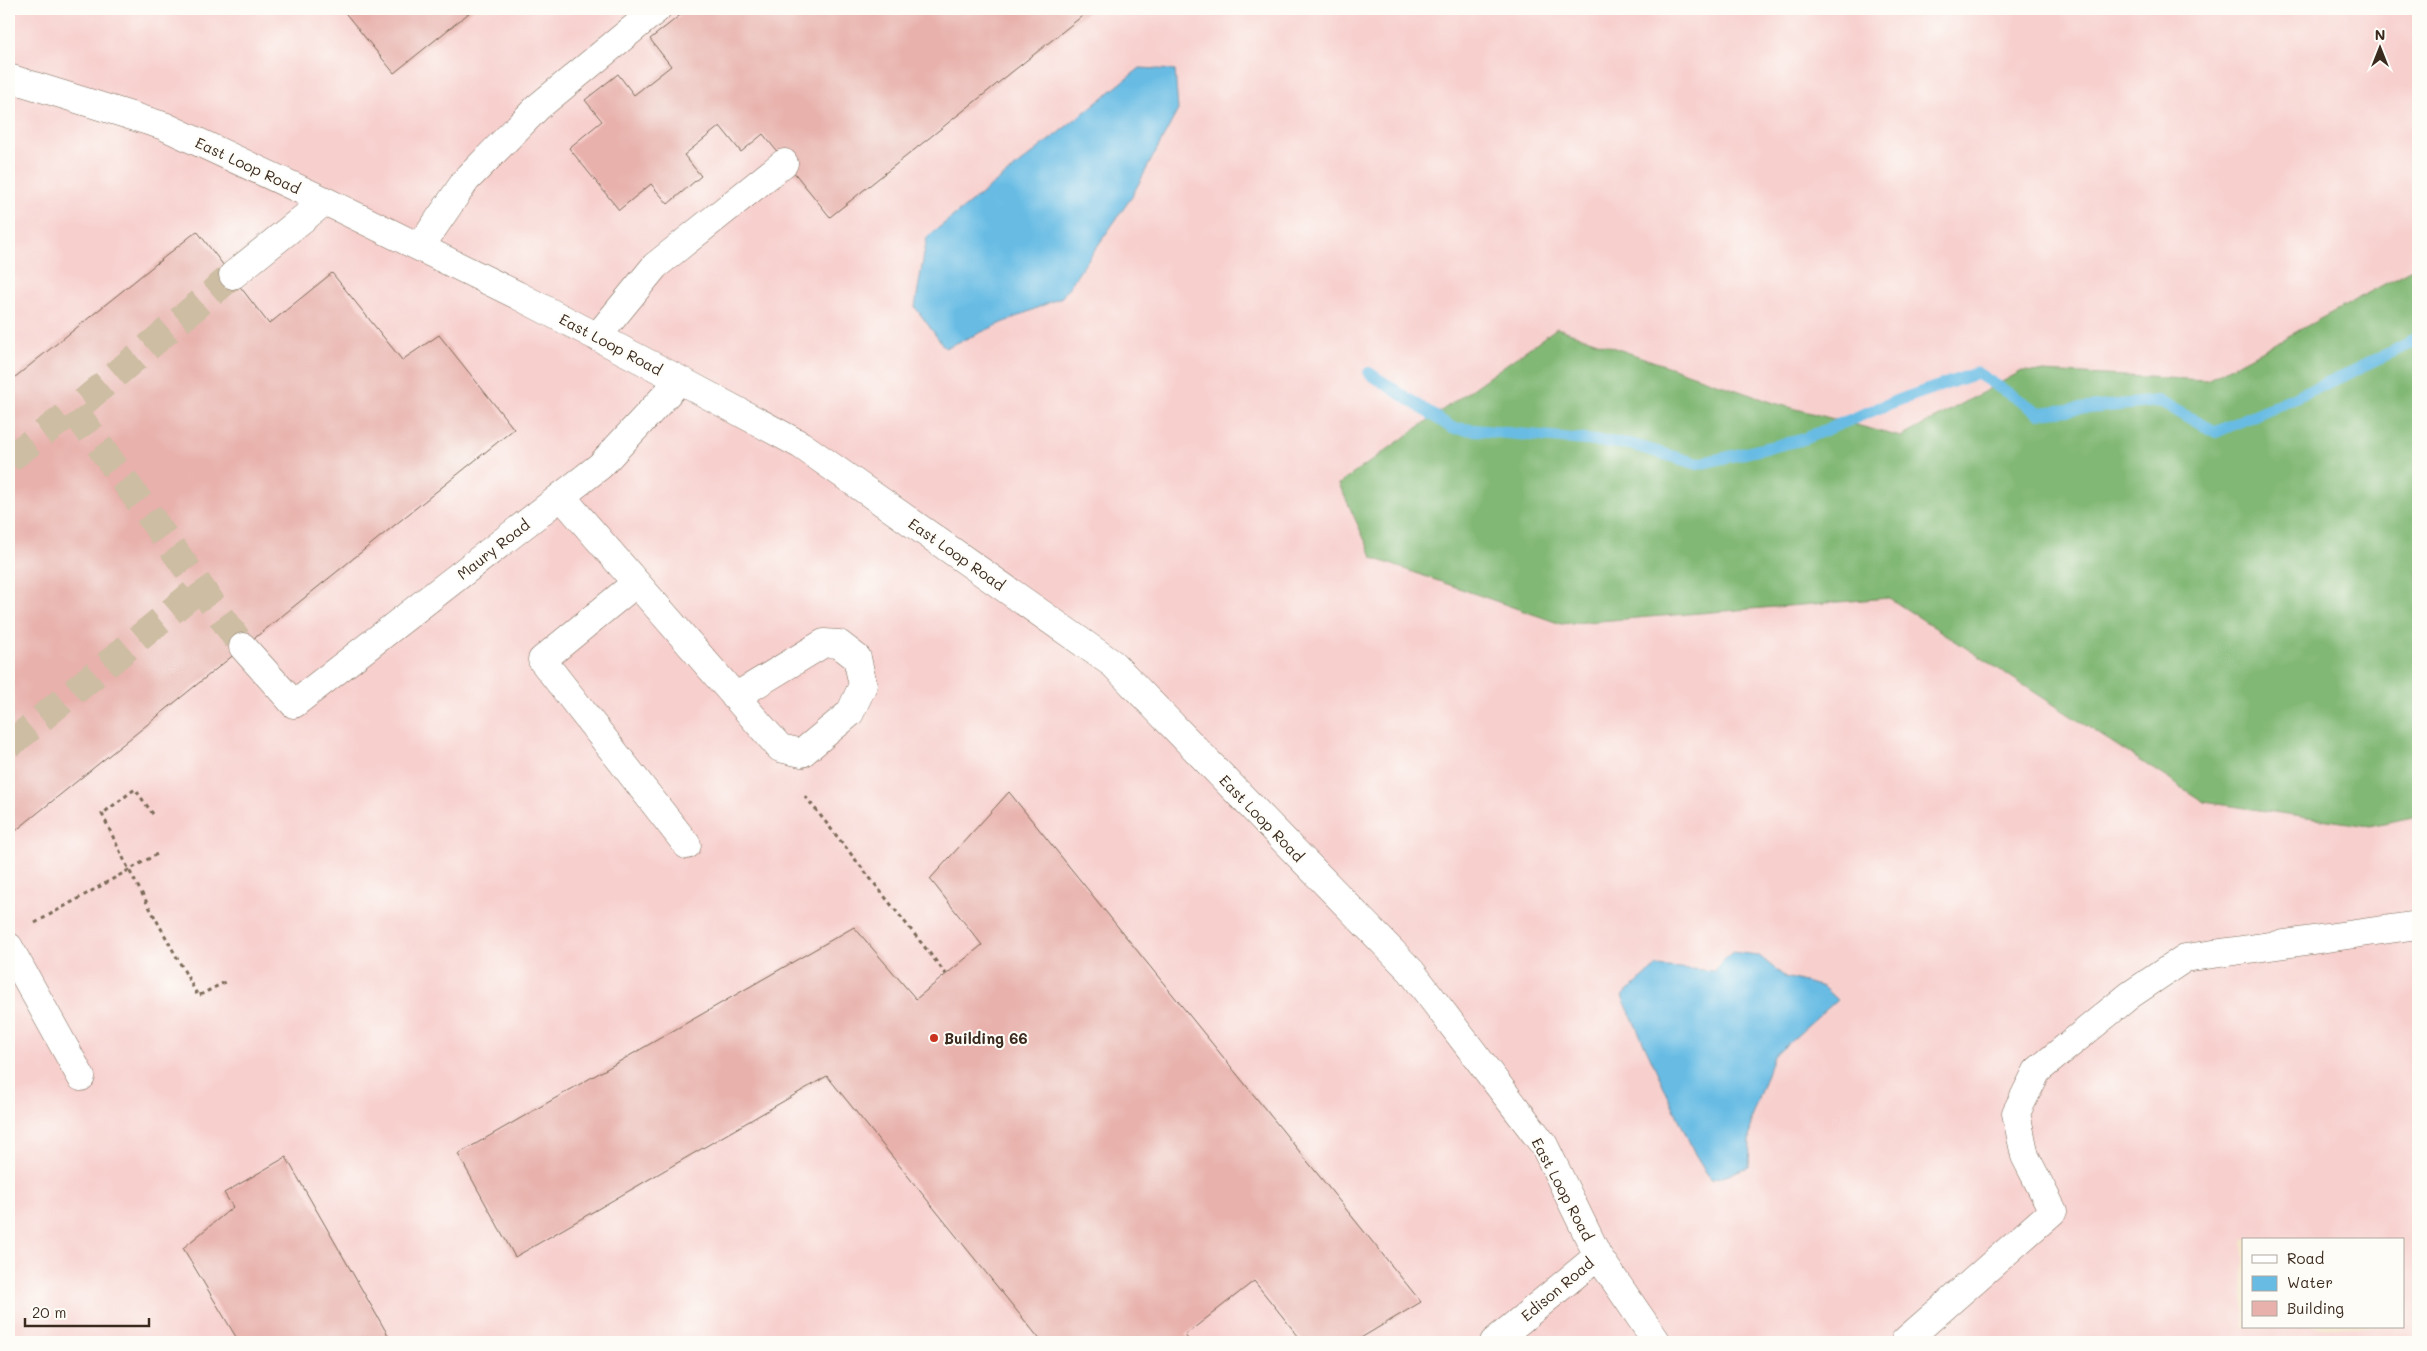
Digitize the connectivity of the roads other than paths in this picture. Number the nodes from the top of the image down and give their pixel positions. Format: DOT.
graph roads {
  1 [pos="658,9"];
  2 [pos="9,78"];
  3 [pos="784,163"];
  4 [pos="325,201"];
  5 [pos="420,247"];
  6 [pos="233,275"];
  7 [pos="596,337"];
  8 [pos="680,380"];
  9 [pos="561,496"];
  10 [pos="636,583"];
  11 [pos="243,647"];
  12 [pos="735,697"];
  13 [pos="687,844"];
  14 [pos="2418,925"];
  15 [pos="9,947"];
  16 [pos="81,1077"];
  17 [pos="1598,1256"];
  18 [pos="1494,1342"];
  19 [pos="1656,1342"];
  20 [pos="1906,1342"];
  1 -- 5 [label="street"];
  2 -- 4 [label="street, East Loop Road"];
  3 -- 7 [label="street"];
  4 -- 5 [label="street, East Loop Road"];
  4 -- 6 [label="street"];
  5 -- 7 [label="street, East Loop Road"];
  7 -- 8 [label="street, East Loop Road"];
  8 -- 9 [label="street, Maury Road"];
  8 -- 17 [label="street, East Loop Road"];
  9 -- 10 [label="street"];
  9 -- 11 [label="street, Maury Road"];
  10 -- 12 [label="street"];
  10 -- 13 [label="street"];
  12 -- 12 [label="street"];
  14 -- 20 [label="street"];
  15 -- 16 [label="street"];
  17 -- 18 [label="street, Edison Road"];
  17 -- 19 [label="street, East Loop Road"];
}
